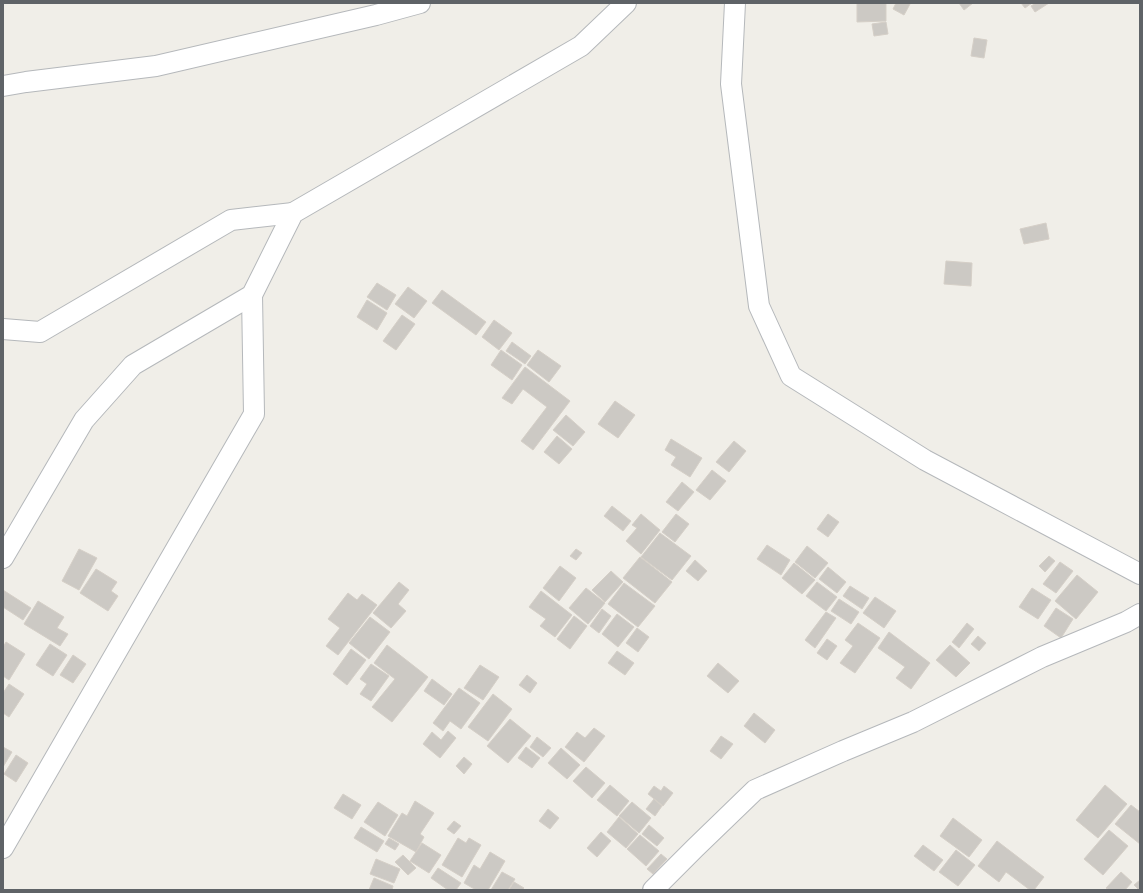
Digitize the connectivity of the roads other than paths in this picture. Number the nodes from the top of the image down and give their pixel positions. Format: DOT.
graph roads {
  1 [pos="420,3"];
  2 [pos="626,3"];
  3 [pos="735,3"];
  4 [pos="3,86"];
  5 [pos="293,213"];
  6 [pos="252,295"];
  7 [pos="3,329"];
  8 [pos="3,558"];
  9 [pos="1140,574"];
  10 [pos="1140,614"];
  11 [pos="3,848"];
  12 [pos="653,890"];
  1 -- 4 [label="street"];
  2 -- 5 [label="street"];
  3 -- 9 [label="street"];
  5 -- 6 [label="street"];
  5 -- 7 [label="street"];
  6 -- 8 [label="street"];
  6 -- 11 [label="street"];
  10 -- 12 [label="street"];
}
